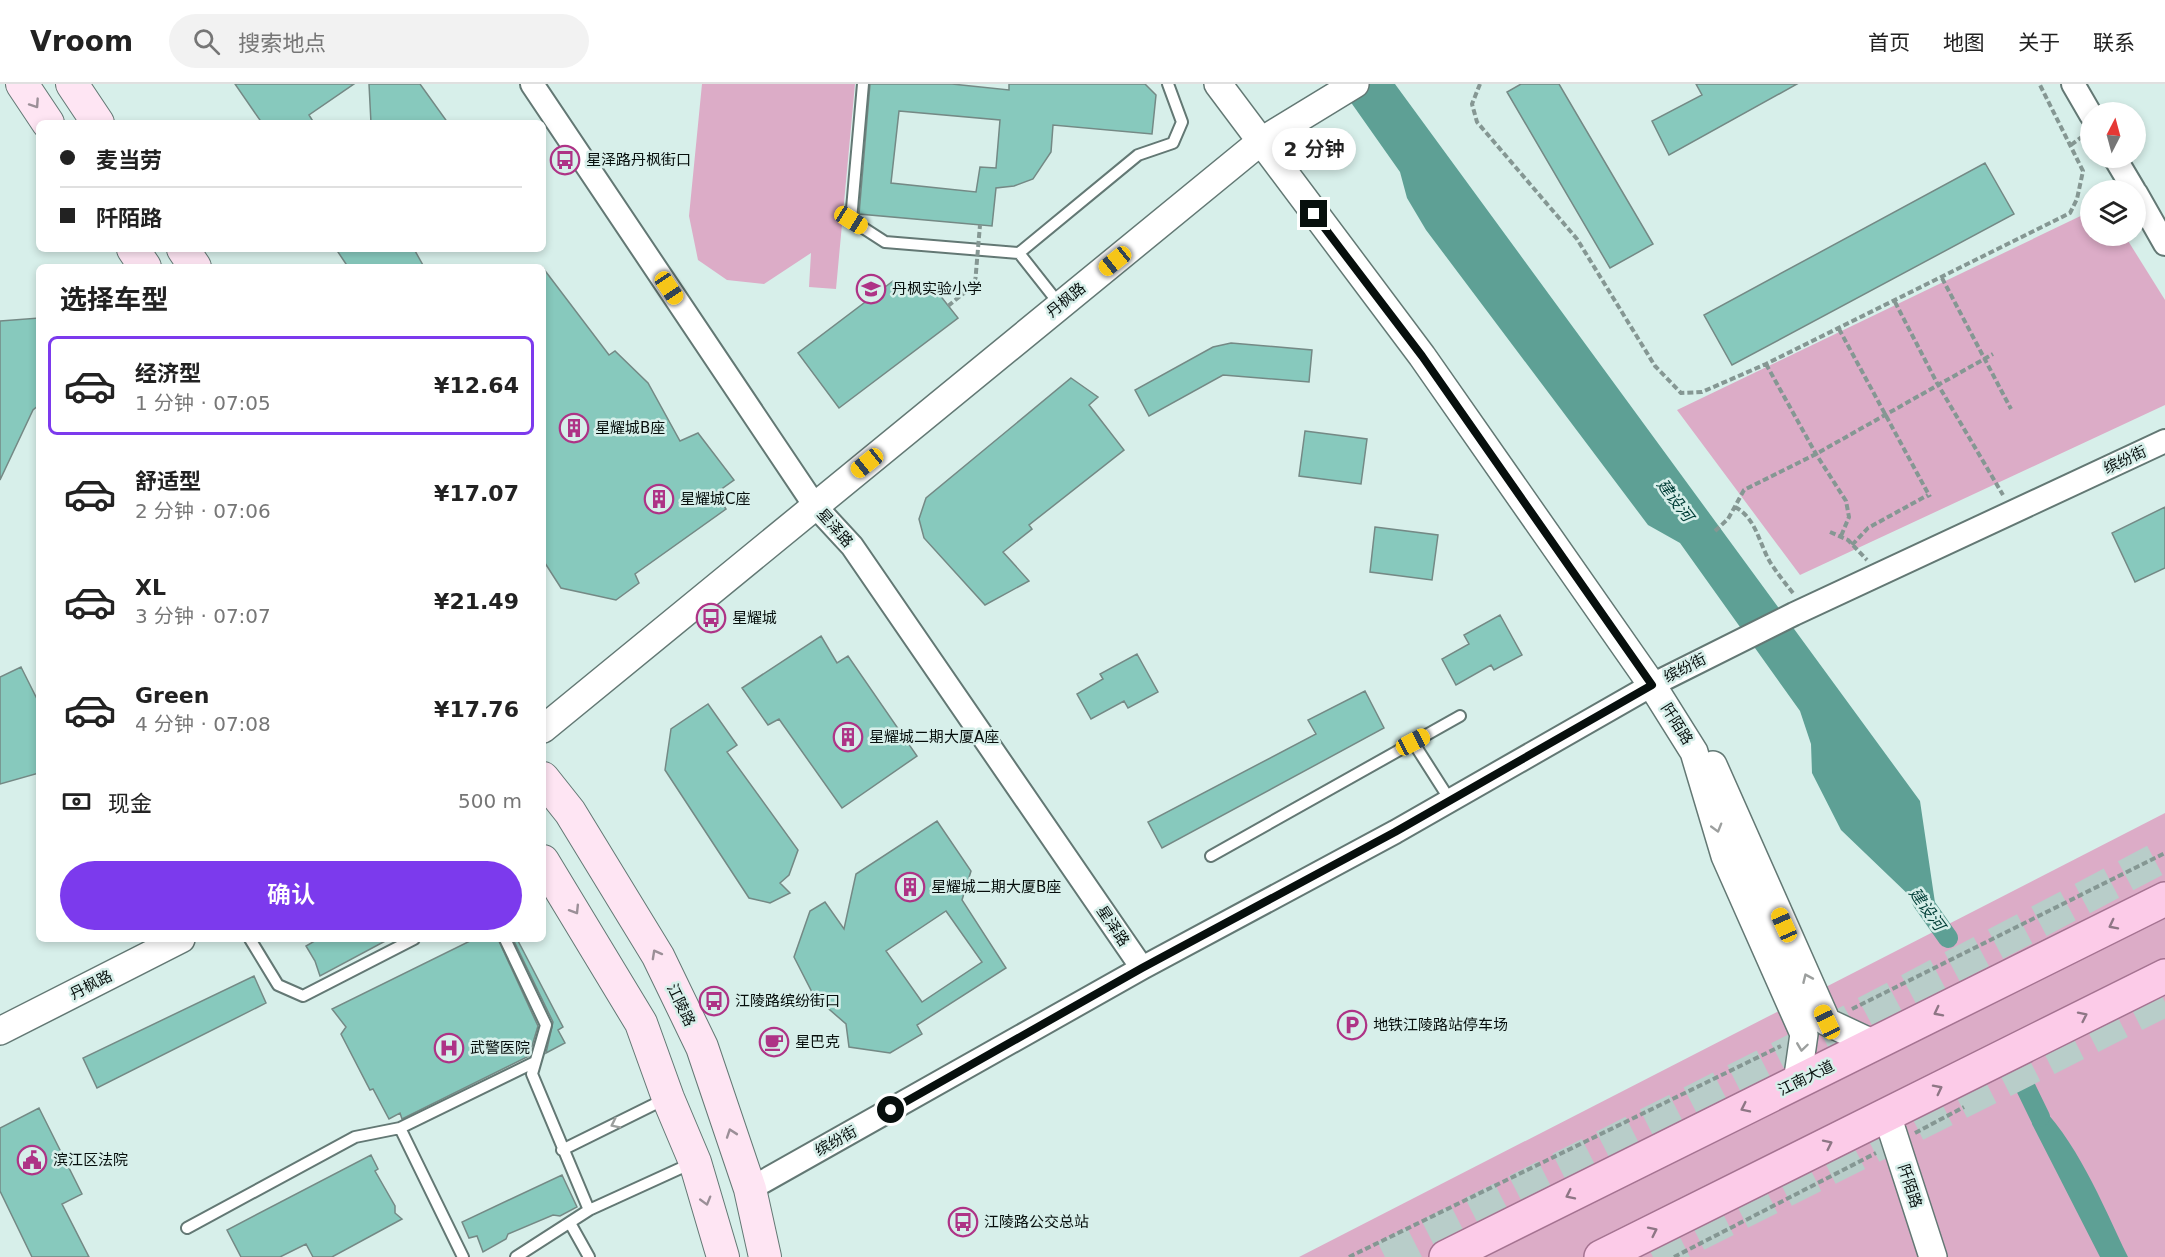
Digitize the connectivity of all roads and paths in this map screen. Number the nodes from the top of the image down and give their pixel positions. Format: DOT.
graph roads {
  1 [pos="22,84"];
  2 [pos="72,84"];
  3 [pos="532,84"];
  4 [pos="863,84"];
  5 [pos="1168,84"];
  6 [pos="1218,84"];
  7 [pos="1355,84"];
  8 [pos="1480,84"];
  9 [pos="2073,84"];
  10 [pos="2040,86"];
  11 [pos="2083,102"];
  12 [pos="46,120"];
  13 [pos="97,120"];
  14 [pos="2080,139"];
  15 [pos="1260,142"];
  16 [pos="2071,145"];
  17 [pos="2146,211"];
  18 [pos="980,225"];
  19 [pos="2165,244"];
  20 [pos="1019,253"];
  21 [pos="1942,278"];
  22 [pos="1895,302"];
  23 [pos="1060,305"];
  24 [pos="948,306"];
  25 [pos="1839,329"];
  26 [pos="1993,354"];
  27 [pos="1985,359"];
  28 [pos="1766,364"];
  29 [pos="1937,383"];
  30 [pos="2011,409"];
  31 [pos="1884,416"];
  32 [pos="2165,441"];
  33 [pos="1816,454"];
  34 [pos="2005,498"];
  35 [pos="815,506"];
  36 [pos="1736,507"];
  37 [pos="1715,531"];
  38 [pos="1841,537"];
  39 [pos="1852,545"];
  40 [pos="1795,605"];
  41 [pos="1652,685"];
  42 [pos="1460,716"];
  43 [pos="546,727"];
  44 [pos="1413,742"];
  45 [pos="546,782"];
  46 [pos="1450,800"];
  47 [pos="2165,853"];
  48 [pos="1211,856"];
  49 [pos="546,866"];
  50 [pos="2165,899"];
  51 [pos="175,942"];
  52 [pos="252,942"];
  53 [pos="408,942"];
  54 [pos="506,942"];
  55 [pos="1142,968"];
  56 [pos="2165,976"];
  57 [pos="1815,1028"];
  58 [pos="0,1031"];
  59 [pos="1874,1044"];
  60 [pos="535,1062"];
  61 [pos="1797,1083"];
  62 [pos="668,1098"];
  63 [pos="1968,1105"];
  64 [pos="400,1128"];
  65 [pos="1891,1129"];
  66 [pos="562,1150"];
  67 [pos="695,1162"];
  68 [pos="750,1189"];
  69 [pos="588,1210"];
  70 [pos="570,1222"];
  71 [pos="187,1228"];
  72 [pos="463,1257"];
  73 [pos="516,1257"];
  74 [pos="589,1257"];
  75 [pos="723,1257"];
  76 [pos="765,1257"];
  77 [pos="1348,1257"];
  78 [pos="1446,1257"];
  79 [pos="1601,1257"];
  80 [pos="1674,1257"];
  81 [pos="1933,1257"];
  1 -- 12 [label="main road, one-way"];
  2 -- 13 [label="main road"];
  3 -- 35 [label="street, 星泽路"];
  4 -- 20 [label="lane"];
  5 -- 20 [label="lane"];
  6 -- 15 [label="street, 阡陌路"];
  7 -- 15 [label="street, 丹枫路"];
  8 -- 28 [label="path"];
  9 -- 11 [label="street"];
  10 -- 16 [label="path"];
  14 -- 16 [label="path"];
  15 -- 23 [label="street, 丹枫路"];
  15 -- 41 [label="street, 阡陌路"];
  16 -- 21 [label="path"];
  17 -- 19 [label="street"];
  18 -- 24 [label="path, bridge"];
  20 -- 23 [label="lane"];
  21 -- 22 [label="path"];
  21 -- 27 [label="path"];
  22 -- 25 [label="path"];
  22 -- 29 [label="path"];
  23 -- 35 [label="street, 丹枫路"];
  25 -- 28 [label="path"];
  25 -- 31 [label="path"];
  26 -- 27 [label="path"];
  27 -- 29 [label="path"];
  27 -- 30 [label="path"];
  28 -- 33 [label="path"];
  29 -- 31 [label="path"];
  29 -- 34 [label="path"];
  31 -- 33 [label="path"];
  31 -- 39 [label="path"];
  32 -- 40 [label="street, 缤纷街"];
  33 -- 36 [label="path"];
  33 -- 38 [label="path"];
  35 -- 43 [label="street, 丹枫路"];
  35 -- 55 [label="street, 星泽路"];
  36 -- 37 [label="path"];
  36 -- 40 [label="path"];
  40 -- 41 [label="street, 缤纷街"];
  41 -- 46 [label="street, 缤纷街"];
  41 -- 57 [label="street, 阡陌路"];
  42 -- 44 [label="lane"];
  44 -- 46 [label="lane"];
  44 -- 48 [label="lane"];
  68 -- 45 [label="main road, 江陵路, one-way"];
  46 -- 55 [label="street, 缤纷街"];
  47 -- 57 [label="path"];
  49 -- 62 [label="main road, one-way"];
  50 -- 59 [label="main road, 江南大道, one-way"];
  51 -- 58 [label="street, 丹枫路"];
  52 -- 53 [label="lane"];
  54 -- 60 [label="lane"];
  55 -- 68 [label="street, 缤纷街"];
  65 -- 56 [label="main road, one-way"];
  57 -- 59 [label="street"];
  57 -- 61 [label="street, one-way"];
  57 -- 77 [label="path"];
  59 -- 61 [label="main road, 江南大道"];
  60 -- 64 [label="lane"];
  60 -- 66 [label="lane"];
  61 -- 78 [label="main road, 江南大道, one-way"];
  62 -- 66 [label="lane, one-way"];
  62 -- 67 [label="main road"];
  63 -- 65 [label="path"];
  64 -- 71 [label="lane"];
  64 -- 72 [label="lane"];
  79 -- 65 [label="main road, one-way"];
  65 -- 80 [label="path"];
  65 -- 81 [label="street, 阡陌路"];
  66 -- 69 [label="lane"];
  67 -- 69 [label="lane"];
  67 -- 75 [label="main road, one-way"];
  68 -- 76 [label="main road, 江陵路"];
  69 -- 70 [label="lane"];
  70 -- 73 [label="lane"];
  70 -- 74 [label="lane"];
}
